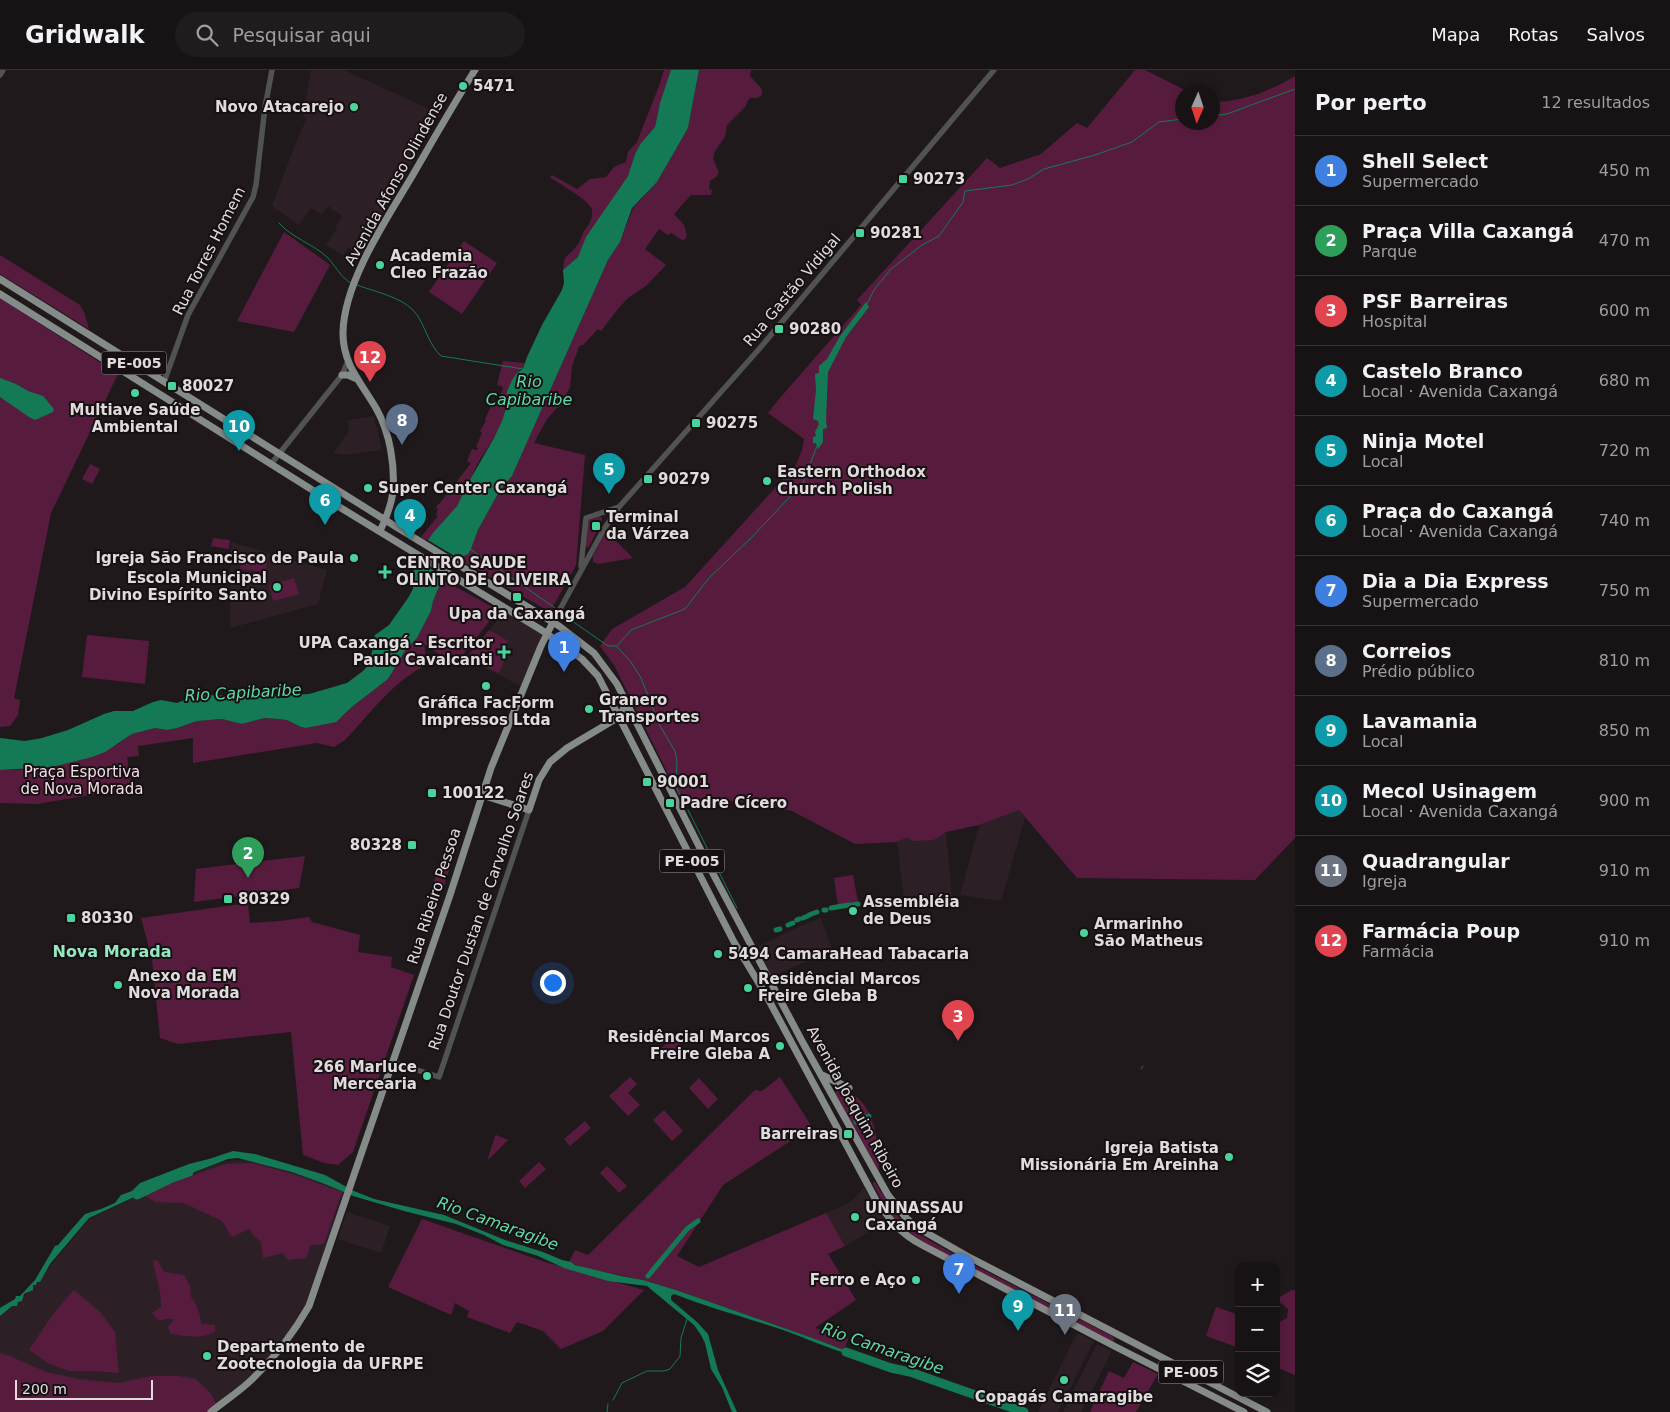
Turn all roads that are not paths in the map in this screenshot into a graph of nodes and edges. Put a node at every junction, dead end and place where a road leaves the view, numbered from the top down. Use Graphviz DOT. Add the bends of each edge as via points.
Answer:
graph roads {
  1 [pos="3,70"];
  2 [pos="272,70"];
  3 [pos="475,70"];
  4 [pos="994,70"];
  5 [pos="0,75"];
  6 [pos="0,279"];
  7 [pos="0,294"];
  8 [pos="347,362"];
  9 [pos="342,375"];
  10 [pos="357,379"];
  11 [pos="164,382"];
  12 [pos="279,453"];
  13 [pos="271,464"];
  14 [pos="619,507"];
  15 [pos="600,514"];
  16 [pos="385,520"];
  17 [pos="607,524"];
  18 [pos="380,531"];
  19 [pos="581,570"];
  20 [pos="553,622"];
  21 [pos="547,633"];
  22 [pos="626,704"];
  23 [pos="618,717"];
  24 [pos="482,794"];
  25 [pos="529,810"];
  26 [pos="392,1062"];
  27 [pos="821,1074"];
  28 [pos="848,1088"];
  29 [pos="211,1412"];
  30 [pos="1244,1412"];
  31 [pos="1267,1412"];
  1 -- 5 [label="street"];
  2 -- 11 [label="street, Rua Torres Homem" via="254,197 188,315"];
  3 -- 8 [label="main road, Avenida Afonso Olindense" via="386,219 354,284 342,333"];
  4 -- 14 [label="street, Rua Gastão Vidigal" via="736,376"];
  6 -- 11 [label="main road, PE-005"];
  7 -- 13 [label="main road, PE-005"];
  8 -- 9 [label="street"];
  8 -- 10 [label="main road, Avenida Afonso Olindense"];
  9 -- 10 [label="main road"];
  9 -- 12 [label="street"];
  10 -- 16 [label="main road, Avenida Afonso Olindense" via="377,410 386,432 393,491"];
  11 -- 12 [label="main road, PE-005"];
  12 -- 13 [label="street"];
  12 -- 16 [label="main road, PE-005"];
  13 -- 18 [label="main road, PE-005"];
  14 -- 15 [label="street"];
  14 -- 17 [label="street, Rua Gastão Vidigal"];
  15 -- 17 [label="street"];
  15 -- 19 [label="street" via="586,518"];
  16 -- 18 [label="main road, Avenida Afonso Olindense"];
  16 -- 20 [label="main road, Avenida Joaquim Ribeiro / PE-005"];
  17 -- 19 [label="street, Rua Gastão Vidigal"];
  18 -- 21 [label="main road, Avenida Joaquim Ribeiro / PE-005"];
  19 -- 20 [label="street, Rua Gastão Vidigal"];
  20 -- 21 [label="main road, Rua Gastão Vidigal"];
  20 -- 22 [label="main road, Avenida Joaquim Ribeiro / PE-005" via="598,658 617,684"];
  21 -- 23 [label="main road, Avenida Joaquim Ribeiro / PE-005" via="582,659 598,676"];
  21 -- 24 [label="main road, Rua Ribeiro Pessoa"];
  22 -- 23 [label="main road, Rua Doutor Dustan de Carvalho Soares"];
  22 -- 27 [label="main road, Avenida Joaquim Ribeiro / PE-005"];
  23 -- 25 [label="main road, Rua Doutor Dustan de Carvalho Soares" via="550,762 539,780"];
  23 -- 30 [label="main road, Avenida Joaquim Ribeiro / PE-005" via="734,942 877,1202 896,1227 906,1236"];
  24 -- 25 [label="main road"];
  24 -- 26 [label="main road, Rua Ribeiro Pessoa"];
  25 -- 26 [label="street, Rua Doutor Dustan de Carvalho Soares" via="439,1077"];
  26 -- 29 [label="main road, Rua Ribeiro Pessoa" via="309,1306 260,1371"];
  27 -- 28 [label="main road"];
  27 -- 31 [label="main road, Avenida Joaquim Ribeiro / PE-005" via="888,1195 907,1218 927,1234"];
}
